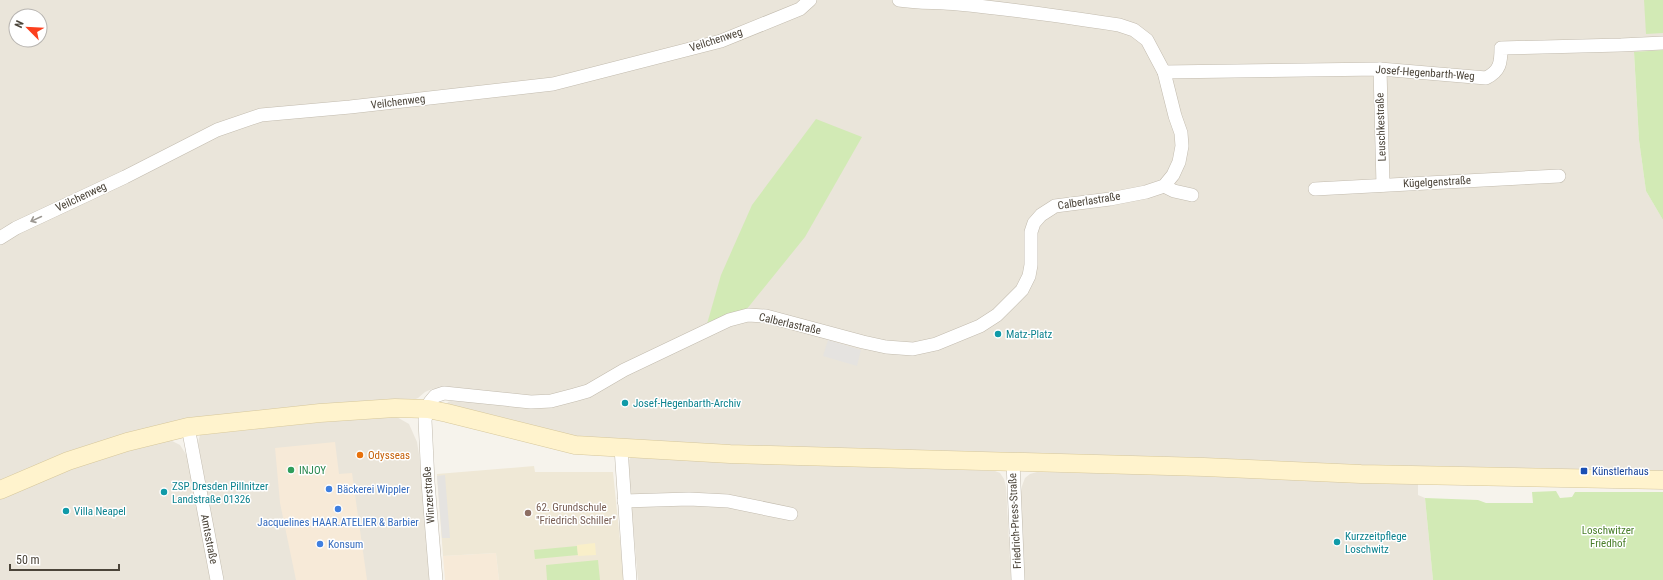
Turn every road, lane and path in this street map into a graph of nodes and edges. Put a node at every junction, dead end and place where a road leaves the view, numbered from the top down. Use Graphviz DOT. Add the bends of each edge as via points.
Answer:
graph roads {
  1 [pos="810,0"];
  2 [pos="899,0"];
  3 [pos="1663,43"];
  4 [pos="1380,69"];
  5 [pos="1164,72"];
  6 [pos="1559,176"];
  7 [pos="1383,185"];
  8 [pos="1164,186"];
  9 [pos="1315,189"];
  10 [pos="1192,195"];
  11 [pos="0,238"];
  12 [pos="428,409"];
  13 [pos="188,427"];
  14 [pos="621,448"];
  15 [pos="1012,462"];
  16 [pos="1663,480"];
  17 [pos="0,490"];
  18 [pos="624,501"];
  19 [pos="791,514"];
  20 [pos="217,580"];
  21 [pos="436,580"];
  22 [pos="630,580"];
  23 [pos="1018,580"];
  1 -- 11 [label="street, Veilchenweg, one-way" via="800,8 721,41 554,84 261,115 217,130"];
  2 -- 5 [label="street" via="916,3 956,3 1119,25 1134,30 1147,40"];
  3 -- 4 [label="street, Josef-Hegenbarth-Weg" via="1501,48 1499,68 1486,78"];
  4 -- 5 [label="street, Josef-Hegenbarth-Weg"];
  4 -- 7 [label="street, Leuschkestraße"];
  5 -- 8 [label="street" via="1182,133 1182,146 1179,162"];
  6 -- 7 [label="street, Kügelgenstraße"];
  7 -- 9 [label="street, Kügelgenstraße"];
  8 -- 10 [label="street"];
  8 -- 12 [label="street, Calberlastraße" via="1110,199 1055,206 1041,215 1031,232 1032,265 1022,290 997,315 980,326 936,344 913,349 886,347 766,316 748,315 729,320 624,370 588,391 551,401 531,402 444,393 435,396"];
  12 -- 13 [label="main road" via="338,411"];
  12 -- 14 [label="main road" via="575,445"];
  12 -- 21 [label="street, Winzerstraße" via="425,420"];
  13 -- 17 [label="main road" via="127,442 68,461"];
  13 -- 20 [label="street, Amtsstraße"];
  14 -- 15 [label="main road"];
  14 -- 18 [label="street"];
  15 -- 16 [label="main road" via="1360,474"];
  15 -- 23 [label="street, Friedrich-Press-Straße"];
  18 -- 19 [label="street" via="728,501"];
  18 -- 22 [label="street"];
}
